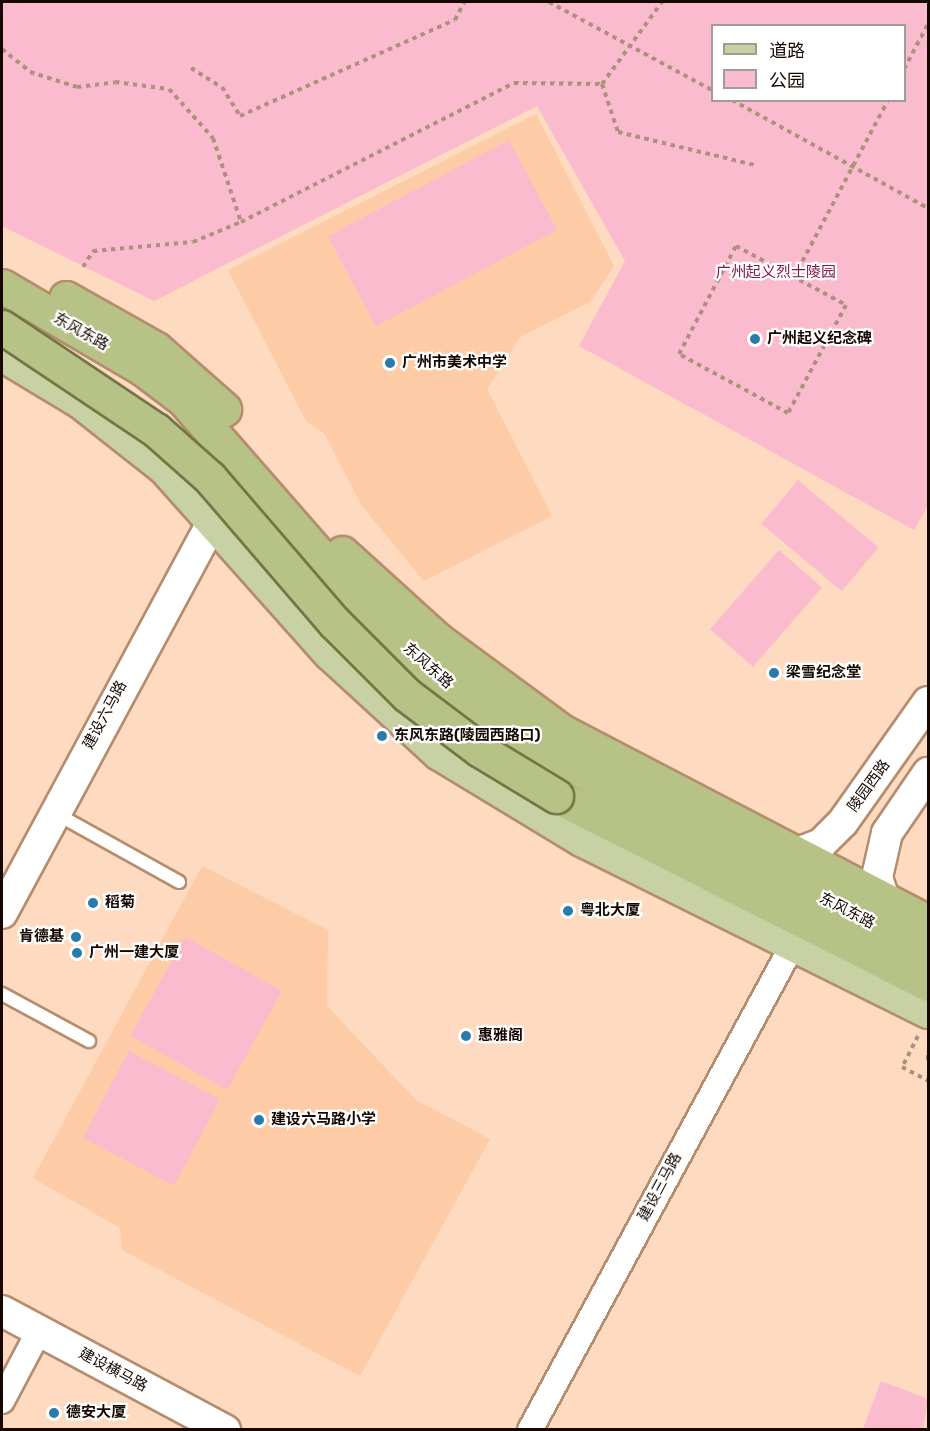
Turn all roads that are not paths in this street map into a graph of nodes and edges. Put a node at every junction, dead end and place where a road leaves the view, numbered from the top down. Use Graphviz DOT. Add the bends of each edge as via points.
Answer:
graph roads {
  1 [pos="2,268"];
  2 [pos="2,286"];
  3 [pos="2,327"];
  4 [pos="2,354"];
  5 [pos="206,423"];
  6 [pos="214,520"];
  7 [pos="928,702"];
  8 [pos="928,773"];
  9 [pos="856,804"];
  10 [pos="54,812"];
  11 [pos="893,825"];
  12 [pos="795,854"];
  13 [pos="179,882"];
  14 [pos="884,899"];
  15 [pos="2,913"];
  16 [pos="928,922"];
  17 [pos="792,946"];
  18 [pos="928,952"];
  19 [pos="928,984"];
  20 [pos="2,994"];
  21 [pos="926,1018"];
  22 [pos="89,1041"];
  23 [pos="2,1311"];
  24 [pos="39,1331"];
  25 [pos="2,1401"];
  26 [pos="225,1430"];
  27 [pos="530,1430"];
  1 -- 12 [label="highway, 东风东路" via="111,322 190,375 359,570 503,691 603,755"];
  2 -- 5 [label="highway, 东风东路" via="142,368"];
  3 -- 19 [label="highway, 东风东路, bridge" via="156,430 210,478 334,622 406,695 480,750 556,796"];
  4 -- 6 [label="main road" via="80,400 141,446"];
  5 -- 6 [label="street, 建设六马路" via="218,452 220,496"];
  5 -- 18 [label="highway, 东风东路" via="362,604 427,667 499,723 645,807"];
  6 -- 10 [label="street, 建设六马路"];
  6 -- 17 [label="main road" via="330,653 439,753 580,839"];
  7 -- 9 [label="street, 陵园西路"];
  8 -- 11 [label="street"];
  9 -- 11 [label="street" via="864,821"];
  9 -- 12 [label="street, 陵园西路" via="821,844"];
  10 -- 13 [label="lane"];
  10 -- 15 [label="street, 建设六马路"];
  11 -- 14 [label="street" via="878,877"];
  12 -- 14 [label="highway, 东风东路"];
  14 -- 16 [label="highway, 东风东路"];
  17 -- 21 [label="main road"];
  17 -- 27 [label="street, 建设三马路"];
  20 -- 22 [label="lane"];
  23 -- 24 [label="street, 建设横马路"];
  24 -- 25 [label="street"];
  24 -- 26 [label="street, 建设横马路"];
}
